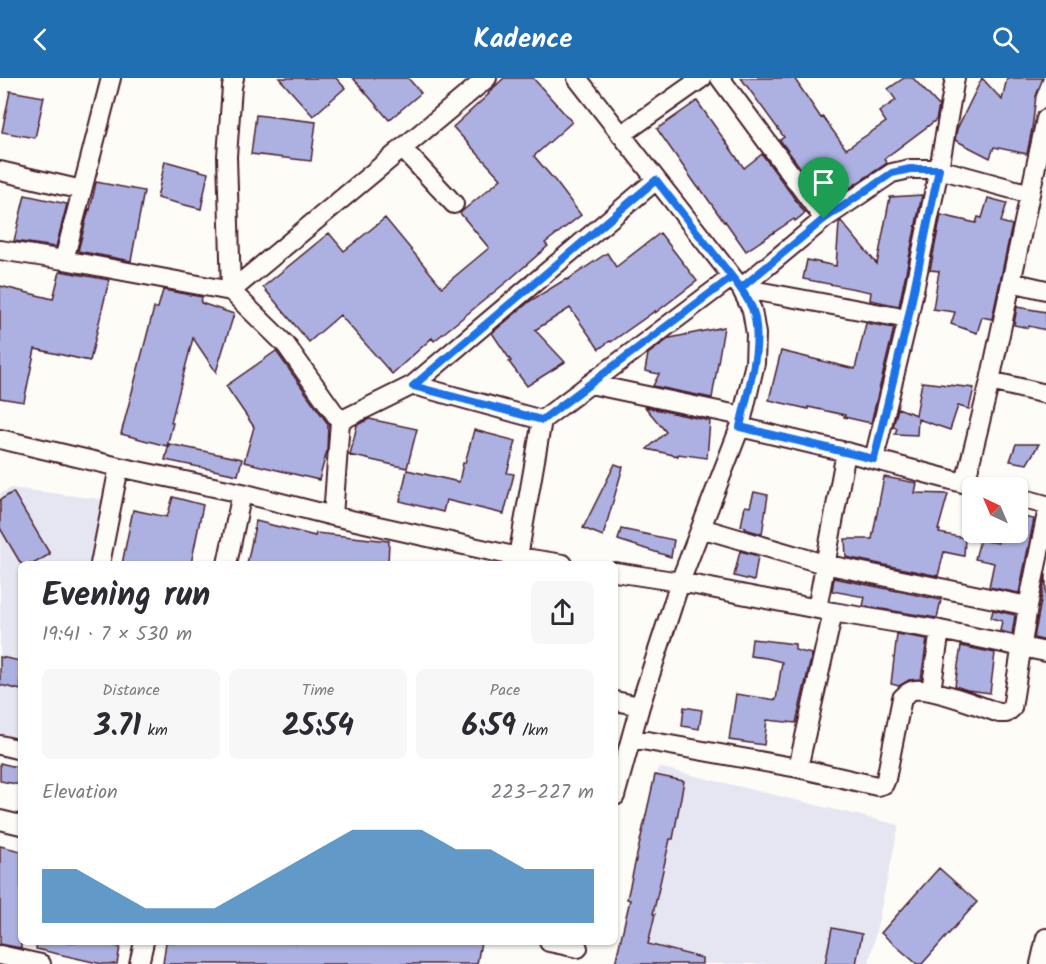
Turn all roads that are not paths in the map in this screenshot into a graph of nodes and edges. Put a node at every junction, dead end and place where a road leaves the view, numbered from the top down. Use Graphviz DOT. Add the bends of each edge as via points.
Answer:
graph roads {
  1 [pos="111,78"];
  2 [pos="234,78"];
  3 [pos="487,78"];
  4 [pos="576,78"];
  5 [pos="702,78"];
  6 [pos="720,78"];
  7 [pos="956,78"];
  8 [pos="1046,119"];
  9 [pos="621,135"];
  10 [pos="402,148"];
  11 [pos="939,169"];
  12 [pos="0,171"];
  13 [pos="656,180"];
  14 [pos="1036,187"];
  15 [pos="82,190"];
  16 [pos="454,204"];
  17 [pos="824,219"];
  18 [pos="0,250"];
  19 [pos="64,260"];
  20 [pos="1011,282"];
  21 [pos="736,283"];
  22 [pos="1046,290"];
  23 [pos="231,291"];
  24 [pos="908,319"];
  25 [pos="990,381"];
  26 [pos="590,384"];
  27 [pos="413,386"];
  28 [pos="1046,393"];
  29 [pos="542,420"];
  30 [pos="340,421"];
  31 [pos="741,421"];
  32 [pos="0,439"];
  33 [pos="846,452"];
  34 [pos="874,459"];
  35 [pos="119,467"];
  36 [pos="974,477"];
  37 [pos="962,482"];
  38 [pos="242,493"];
  39 [pos="1028,500"];
  40 [pos="1046,505"];
  41 [pos="333,516"];
  42 [pos="1046,518"];
  43 [pos="701,528"];
  44 [pos="518,557"];
  45 [pos="101,561"];
  46 [pos="228,561"];
  47 [pos="544,561"];
  48 [pos="824,564"];
  49 [pos="618,572"];
  50 [pos="680,582"];
  51 [pos="1028,606"];
  52 [pos="825,611"];
  53 [pos="940,630"];
  54 [pos="1022,646"];
  55 [pos="1046,652"];
  56 [pos="931,691"];
  57 [pos="618,702"];
  58 [pos="639,706"];
  59 [pos="631,738"];
  60 [pos="0,745"];
  61 [pos="18,749"];
  62 [pos="798,768"];
  63 [pos="618,785"];
  64 [pos="0,820"];
  65 [pos="18,824"];
  66 [pos="1046,938"];
  67 [pos="143,945"];
  68 [pos="559,945"];
  69 [pos="578,951"];
  70 [pos="0,955"];
  71 [pos="41,964"];
  72 [pos="139,964"];
  73 [pos="1040,964"];
  1 -- 15 [label="street"];
  2 -- 23 [label="street" via="228,156"];
  3 -- 10 [label="street"];
  4 -- 9 [label="street"];
  5 -- 9 [label="street"];
  6 -- 17 [label="street"];
  7 -- 11 [label="street"];
  8 -- 14 [label="street"];
  9 -- 13 [label="street"];
  10 -- 16 [label="street"];
  10 -- 23 [label="street"];
  11 -- 14 [label="street"];
  11 -- 17 [label="street" via="892,173"];
  11 -- 24 [label="street"];
  12 -- 15 [label="street"];
  13 -- 21 [label="street"];
  13 -- 27 [label="street"];
  14 -- 20 [label="street"];
  15 -- 19 [label="street"];
  17 -- 21 [label="street"];
  18 -- 19 [label="street"];
  19 -- 23 [label="street"];
  20 -- 22 [label="street"];
  20 -- 25 [label="street"];
  21 -- 24 [label="street"];
  21 -- 26 [label="street"];
  21 -- 31 [label="street" via="752,310 756,334 755,363"];
  23 -- 30 [label="street" via="286,345"];
  24 -- 34 [label="street"];
  25 -- 28 [label="street"];
  25 -- 36 [label="street"];
  26 -- 29 [label="street"];
  26 -- 31 [label="street"];
  27 -- 29 [label="street"];
  27 -- 30 [label="street"];
  29 -- 44 [label="street"];
  30 -- 41 [label="street"];
  31 -- 33 [label="street"];
  31 -- 43 [label="street"];
  32 -- 35 [label="street"];
  33 -- 34 [label="street"];
  33 -- 48 [label="street"];
  34 -- 37 [label="street"];
  35 -- 38 [label="street"];
  35 -- 45 [label="street"];
  38 -- 41 [label="street"];
  38 -- 46 [label="street"];
  39 -- 40 [label="street"];
  41 -- 44 [label="street"];
  42 -- 51 [label="street"];
  43 -- 48 [label="street"];
  43 -- 50 [label="street"];
  44 -- 47 [label="street"];
  48 -- 51 [label="street"];
  48 -- 52 [label="street"];
  49 -- 50 [label="street"];
  50 -- 52 [label="street"];
  50 -- 58 [label="street"];
  51 -- 54 [label="street"];
  52 -- 53 [label="street"];
  52 -- 62 [label="street"];
  53 -- 54 [label="street"];
  53 -- 56 [label="street"];
  54 -- 55 [label="street"];
  54 -- 56 [label="street" via="1012,708 1006,713"];
  56 -- 62 [label="street" via="914,690 902,698 884,784 877,786"];
  57 -- 58 [label="street"];
  58 -- 59 [label="street"];
  59 -- 62 [label="street"];
  59 -- 63 [label="street"];
  60 -- 61 [label="street"];
  64 -- 65 [label="street"];
  66 -- 73 [label="street"];
  67 -- 72 [label="street"];
  68 -- 69 [label="street"];
  70 -- 71 [label="street"];
}
